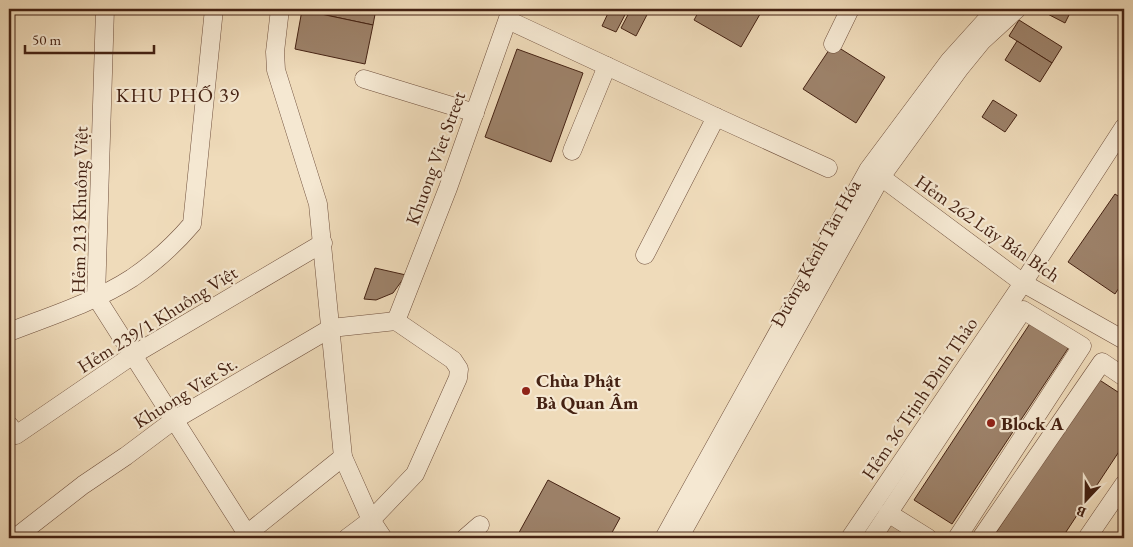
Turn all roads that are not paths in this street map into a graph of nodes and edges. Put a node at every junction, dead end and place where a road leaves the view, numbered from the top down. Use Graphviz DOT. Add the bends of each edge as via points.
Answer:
graph roads {
  1 [pos="105,9"];
  2 [pos="214,9"];
  3 [pos="280,9"];
  4 [pos="849,9"];
  5 [pos="996,9"];
  6 [pos="1017,9"];
  7 [pos="510,14"];
  8 [pos="833,44"];
  9 [pos="607,66"];
  10 [pos="364,79"];
  11 [pos="475,114"];
  12 [pos="716,117"];
  13 [pos="1124,126"];
  14 [pos="572,151"];
  15 [pos="828,168"];
  16 [pos="872,184"];
  17 [pos="856,208"];
  18 [pos="323,243"];
  19 [pos="645,255"];
  20 [pos="1023,283"];
  21 [pos="96,297"];
  22 [pos="396,321"];
  23 [pos="331,328"];
  24 [pos="9,332"];
  25 [pos="1124,340"];
  26 [pos="133,355"];
  27 [pos="1124,377"];
  28 [pos="174,420"];
  29 [pos="12,430"];
  30 [pos="343,457"];
  31 [pos="1124,484"];
  32 [pos="888,513"];
  33 [pos="371,520"];
  34 [pos="480,525"];
  35 [pos="245,536"];
  36 [pos="15,538"];
  37 [pos="348,538"];
  38 [pos="383,538"];
  39 [pos="465,538"];
  40 [pos="664,538"];
  41 [pos="679,538"];
  42 [pos="850,538"];
  43 [pos="872,538"];
  44 [pos="928,538"];
  45 [pos="957,538"];
  46 [pos="981,538"];
  47 [pos="1087,538"];
  1 -- 21 [label="street, Hẻm 213 Khuông Việt"];
  2 -- 21 [label="street" via="192,224 177,241 132,278"];
  3 -- 18 [label="street" via="276,70 318,204"];
  4 -- 8 [label="street"];
  5 -- 16 [label="street, Đường Kênh Tân Hóa" via="950,60 868,170"];
  6 -- 16 [label="street, Đường Kênh Tân Hóa" via="982,41"];
  7 -- 9 [label="street"];
  7 -- 11 [label="street, Khuong Viet Street"];
  9 -- 12 [label="street"];
  9 -- 14 [label="street"];
  10 -- 11 [label="street"];
  11 -- 22 [label="street, Khuong Viet Street"];
  12 -- 15 [label="street"];
  12 -- 19 [label="street"];
  13 -- 20 [label="street, Hẻm 36 Trịnh Đình Thảo"];
  16 -- 17 [label="street, Đường Kênh Tân Hóa"];
  16 -- 20 [label="street, Hẻm 262 Lũy Bán Bích"];
  17 -- 40 [label="street, Đường Kênh Tân Hóa"];
  17 -- 41 [label="street, Đường Kênh Tân Hóa"];
  18 -- 23 [label="street"];
  18 -- 26 [label="street, Hẻm 239/1 Khuông Việt"];
  20 -- 25 [label="street, Hẻm 262 Lũy Bán Bích"];
  20 -- 42 [label="street, Hẻm 36 Trịnh Đình Thảo"];
  21 -- 24 [label="street"];
  21 -- 26 [label="street, Hẻm 213 Khuông Việt"];
  22 -- 23 [label="street, Khuong Viet St."];
  22 -- 33 [label="street" via="453,360 459,369 458,378 415,474"];
  23 -- 28 [label="street, Khuong Viet St."];
  23 -- 30 [label="street"];
  26 -- 28 [label="street, Hẻm 213 Khuông Việt"];
  26 -- 29 [label="street, Hẻm 239/1 Khuông Việt"];
  27 -- 46 [label="street" via="1102,362"];
  28 -- 35 [label="street, Hẻm 213 Khuông Việt"];
  28 -- 36 [label="street, Khuong Viet St."];
  30 -- 33 [label="street"];
  30 -- 35 [label="street"];
  31 -- 47 [label="street"];
  32 -- 43 [label="street"];
  32 -- 44 [label="street"];
  32 -- 45 [label="street" via="1023,310 1082,346"];
  33 -- 37 [label="street"];
  33 -- 38 [label="street"];
  34 -- 39 [label="street"];
}
